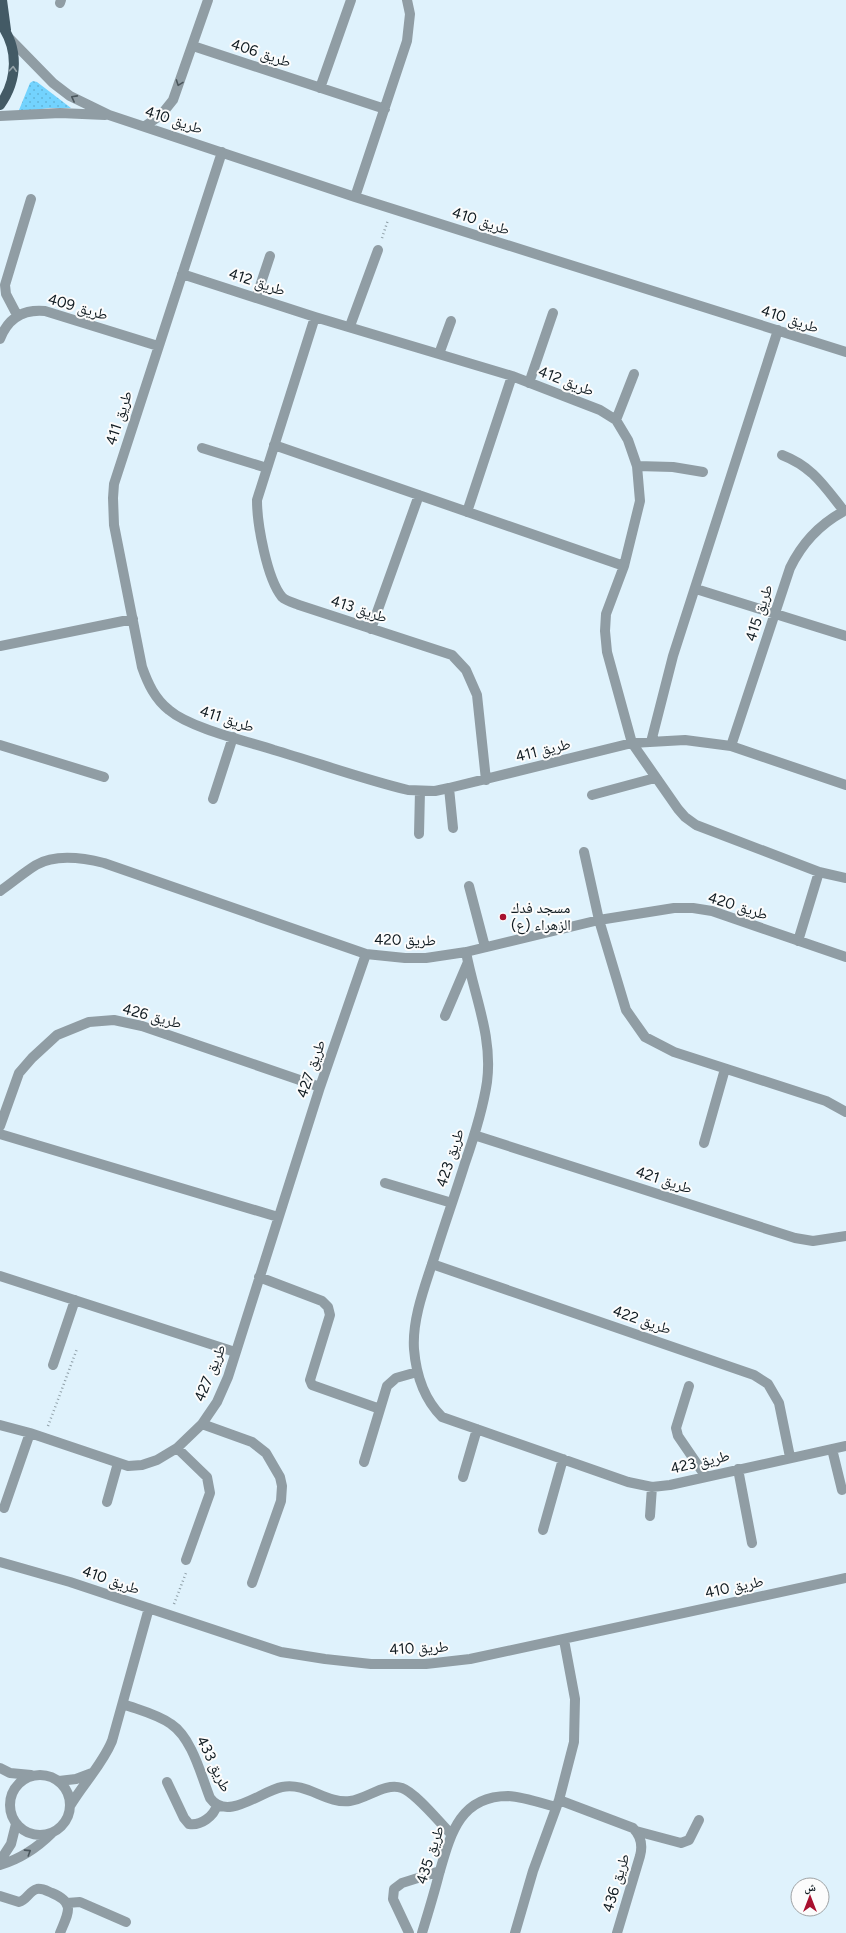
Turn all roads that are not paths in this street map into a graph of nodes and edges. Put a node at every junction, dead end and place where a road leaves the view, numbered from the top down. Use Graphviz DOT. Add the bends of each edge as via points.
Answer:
graph roads {
  1 [pos="2,0"];
  2 [pos="208,0"];
  3 [pos="351,0"];
  4 [pos="407,0"];
  5 [pos="5,30"];
  6 [pos="192,46"];
  7 [pos="320,88"];
  8 [pos="0,105"];
  9 [pos="385,109"];
  10 [pos="0,116"];
  11 [pos="109,116"];
  12 [pos="145,126"];
  13 [pos="222,152"];
  14 [pos="355,197"];
  15 [pos="31,199"];
  16 [pos="378,250"];
  17 [pos="270,256"];
  18 [pos="182,274"];
  19 [pos="256,298"];
  20 [pos="553,313"];
  21 [pos="17,315"];
  22 [pos="315,317"];
  23 [pos="451,321"];
  24 [pos="350,326"];
  25 [pos="778,330"];
  26 [pos="0,339"];
  27 [pos="158,346"];
  28 [pos="846,352"];
  29 [pos="439,354"];
  30 [pos="634,374"];
  31 [pos="512,376"];
  32 [pos="529,383"];
  33 [pos="616,420"];
  34 [pos="274,445"];
  35 [pos="202,448"];
  36 [pos="782,455"];
  37 [pos="637,466"];
  38 [pos="267,468"];
  39 [pos="703,472"];
  40 [pos="419,496"];
  41 [pos="845,510"];
  42 [pos="467,512"];
  43 [pos="624,566"];
  44 [pos="696,588"];
  45 [pos="774,613"];
  46 [pos="133,619"];
  47 [pos="371,628"];
  48 [pos="846,636"];
  49 [pos="0,646"];
  50 [pos="233,737"];
  51 [pos="651,742"];
  52 [pos="632,743"];
  53 [pos="0,745"];
  54 [pos="731,746"];
  55 [pos="104,777"];
  56 [pos="655,778"];
  57 [pos="486,780"];
  58 [pos="846,786"];
  59 [pos="449,788"];
  60 [pos="420,791"];
  61 [pos="592,795"];
  62 [pos="213,799"];
  63 [pos="453,828"];
  64 [pos="419,834"];
  65 [pos="584,852"];
  66 [pos="818,872"];
  67 [pos="846,878"];
  68 [pos="470,886"];
  69 [pos="0,891"];
  70 [pos="599,920"];
  71 [pos="798,941"];
  72 [pos="485,947"];
  73 [pos="466,952"];
  74 [pos="366,954"];
  75 [pos="846,957"];
  76 [pos="468,962"];
  77 [pos="445,1016"];
  78 [pos="725,1069"];
  79 [pos="320,1087"];
  80 [pos="846,1112"];
  81 [pos="0,1126"];
  82 [pos="0,1134"];
  83 [pos="474,1135"];
  84 [pos="704,1143"];
  85 [pos="385,1183"];
  86 [pos="452,1204"];
  87 [pos="278,1217"];
  88 [pos="846,1236"];
  89 [pos="432,1264"];
  90 [pos="0,1276"];
  91 [pos="259,1277"];
  92 [pos="75,1300"];
  93 [pos="235,1352"];
  94 [pos="53,1365"];
  95 [pos="417,1372"];
  96 [pos="689,1386"];
  97 [pos="380,1409"];
  98 [pos="202,1424"];
  99 [pos="0,1425"];
  100 [pos="477,1429"];
  101 [pos="30,1433"];
  102 [pos="846,1446"];
  103 [pos="176,1448"];
  104 [pos="832,1449"];
  105 [pos="790,1457"];
  106 [pos="563,1458"];
  107 [pos="364,1462"];
  108 [pos="118,1463"];
  109 [pos="738,1469"];
  110 [pos="463,1477"];
  111 [pos="706,1477"];
  112 [pos="652,1487"];
  113 [pos="842,1490"];
  114 [pos="107,1502"];
  115 [pos="4,1508"];
  116 [pos="650,1516"];
  117 [pos="543,1530"];
  118 [pos="752,1543"];
  119 [pos="186,1560"];
  120 [pos="0,1562"];
  121 [pos="846,1578"];
  122 [pos="252,1583"];
  123 [pos="149,1608"];
  124 [pos="564,1640"];
  125 [pos="123,1704"];
  126 [pos="0,1768"];
  127 [pos="92,1773"];
  128 [pos="35,1775"];
  129 [pos="59,1781"];
  130 [pos="167,1782"];
  131 [pos="0,1802"];
  132 [pos="557,1804"];
  133 [pos="218,1805"];
  134 [pos="70,1806"];
  135 [pos="11,1814"];
  136 [pos="699,1820"];
  137 [pos="16,1824"];
  138 [pos="636,1831"];
  139 [pos="53,1832"];
  140 [pos="451,1834"];
  141 [pos="0,1861"];
  142 [pos="0,1865"];
  143 [pos="440,1871"];
  144 [pos="0,1896"];
  145 [pos="67,1903"];
  146 [pos="126,1922"];
  147 [pos="60,1933"];
  148 [pos="409,1933"];
  149 [pos="422,1933"];
  150 [pos="515,1933"];
  151 [pos="617,1933"];
  1 -- 5 [label="main road"];
  2 -- 6 [label="street"];
  3 -- 7 [label="street"];
  4 -- 9 [label="street" via="410,14 408,41"];
  8 -- 5 [label="main road, one-way" via="9,90 14,73 14,56"];
  11 -- 5 [label="street, طريق 410, one-way" via="70,96 53,83"];
  6 -- 7 [label="street, طريق 406"];
  6 -- 12 [label="street, one-way" via="173,100 161,116"];
  7 -- 9 [label="street, طريق 406"];
  9 -- 14 [label="street"];
  10 -- 11 [label="street, طريق 410" via="60,112"];
  11 -- 12 [label="street, طريق 410"];
  12 -- 13 [label="street, طريق 410"];
  13 -- 14 [label="street, طريق 410"];
  13 -- 18 [label="street, طريق 411"];
  14 -- 25 [label="street, طريق 410"];
  15 -- 21 [label="street" via="5,285 6,294"];
  16 -- 24 [label="street"];
  17 -- 19 [label="street"];
  18 -- 19 [label="street, طريق 412"];
  18 -- 27 [label="street, طريق 411"];
  19 -- 22 [label="street, طريق 412"];
  20 -- 32 [label="street"];
  21 -- 26 [label="street" via="4,329"];
  21 -- 27 [label="street, طريق 409" via="45,311"];
  22 -- 24 [label="street, طريق 412"];
  22 -- 34 [label="street, طريق 413"];
  23 -- 29 [label="street"];
  24 -- 29 [label="street, طريق 412"];
  25 -- 28 [label="street, طريق 410"];
  25 -- 44 [label="street"];
  27 -- 46 [label="street, طريق 411" via="117,471 113,498 114,525"];
  29 -- 31 [label="street, طريق 412"];
  30 -- 33 [label="street"];
  31 -- 32 [label="street, طريق 412"];
  31 -- 42 [label="street"];
  32 -- 33 [label="street, طريق 412" via="600,410"];
  33 -- 37 [label="street, طريق 412" via="628,440"];
  34 -- 38 [label="street, طريق 413"];
  34 -- 40 [label="street"];
  35 -- 38 [label="street"];
  36 -- 41 [label="street" via="800,463 816,475"];
  37 -- 39 [label="street" via="672,467"];
  37 -- 43 [label="street, طريق 412" via="640,501"];
  38 -- 47 [label="street, طريق 413" via="257,500 257,518 272,581 283,598"];
  40 -- 42 [label="street"];
  40 -- 47 [label="street"];
  41 -- 45 [label="street, طريق 415" via="813,533 796,555"];
  42 -- 43 [label="street"];
  43 -- 52 [label="street, طريق 412" via="606,614 605,631 607,652"];
  44 -- 45 [label="street"];
  44 -- 51 [label="street" via="673,656"];
  45 -- 48 [label="street"];
  45 -- 54 [label="street, طريق 415"];
  46 -- 49 [label="street"];
  46 -- 50 [label="street, طريق 411" via="142,667 148,684 157,698 184,720"];
  47 -- 57 [label="street, طريق 413" via="452,654 466,670 477,695"];
  50 -- 60 [label="street, طريق 411" via="397,787"];
  50 -- 62 [label="street"];
  51 -- 52 [label="street, طريق 411"];
  51 -- 54 [label="street, طريق 411" via="685,740"];
  52 -- 56 [label="street, طريق 412"];
  52 -- 57 [label="street, طريق 411"];
  53 -- 55 [label="street"];
  54 -- 58 [label="street, طريق 411"];
  56 -- 61 [label="street"];
  56 -- 66 [label="street, طريق 412" via="685,817 696,825"];
  57 -- 59 [label="street, طريق 411"];
  59 -- 60 [label="street, طريق 411"];
  59 -- 63 [label="street"];
  60 -- 64 [label="street"];
  65 -- 70 [label="street"];
  66 -- 67 [label="street, طريق 412"];
  66 -- 71 [label="street"];
  68 -- 72 [label="street"];
  69 -- 74 [label="street, طريق 420" via="37,864 51,860 85,859 104,863"];
  70 -- 71 [label="street, طريق 420" via="674,908 693,908 712,911"];
  70 -- 72 [label="street, طريق 420"];
  70 -- 78 [label="street" via="626,1010 645,1038 674,1052"];
  71 -- 75 [label="street, طريق 420"];
  72 -- 73 [label="street, طريق 420"];
  73 -- 74 [label="street, طريق 420" via="426,958"];
  73 -- 76 [label="street, طريق 423"];
  74 -- 79 [label="street, طريق 427"];
  76 -- 77 [label="street"];
  76 -- 83 [label="street, طريق 423" via="488,1051 487,1083"];
  78 -- 80 [label="street" via="826,1101"];
  78 -- 84 [label="street"];
  79 -- 81 [label="street, طريق 426" via="142,1026 114,1020 89,1022 58,1034 19,1073"];
  79 -- 87 [label="street, طريق 427"];
  82 -- 87 [label="street"];
  83 -- 86 [label="street, طريق 423"];
  83 -- 88 [label="street, طريق 421" via="795,1238 813,1241"];
  85 -- 86 [label="street"];
  86 -- 89 [label="street, طريق 423"];
  87 -- 91 [label="street, طريق 427"];
  89 -- 95 [label="street, طريق 423" via="416,1327 414,1348"];
  89 -- 105 [label="street, طريق 422" via="754,1375 768,1384 779,1403"];
  90 -- 92 [label="street"];
  91 -- 93 [label="street, طريق 427"];
  91 -- 97 [label="street" via="322,1301 328,1307 330,1314 310,1380 312,1384"];
  92 -- 93 [label="street"];
  92 -- 94 [label="street"];
  93 -- 98 [label="street, طريق 427" via="218,1402"];
  95 -- 97 [label="street" via="401,1375 391,1381"];
  95 -- 100 [label="street, طريق 423" via="428,1400 442,1417"];
  96 -- 111 [label="street" via="676,1428 678,1436"];
  97 -- 107 [label="street"];
  98 -- 103 [label="street, طريق 427"];
  98 -- 122 [label="street" via="252,1442 266,1453 280,1477 281,1501"];
  99 -- 101 [label="street, طريق 427"];
  100 -- 106 [label="street, طريق 423"];
  100 -- 110 [label="street"];
  101 -- 108 [label="street, طريق 427"];
  101 -- 115 [label="street"];
  102 -- 104 [label="street, طريق 423"];
  103 -- 108 [label="street, طريق 427" via="157,1460 142,1465 128,1466"];
  103 -- 119 [label="street" via="202,1471 210,1484 208,1501"];
  104 -- 105 [label="street, طريق 423"];
  104 -- 113 [label="street"];
  105 -- 109 [label="street, طريق 423"];
  106 -- 112 [label="street, طريق 423" via="628,1482"];
  106 -- 117 [label="street"];
  108 -- 114 [label="street"];
  109 -- 111 [label="street, طريق 423"];
  109 -- 118 [label="street"];
  111 -- 112 [label="street, طريق 423"];
  112 -- 116 [label="street"];
  120 -- 123 [label="street, طريق 410"];
  121 -- 124 [label="street, طريق 410"];
  123 -- 124 [label="street, طريق 410" via="281,1652 371,1664 426,1664 470,1659"];
  123 -- 125 [label="street"];
  124 -- 132 [label="street" via="576,1722 572,1755"];
  125 -- 127 [label="street" via="108,1750"];
  125 -- 133 [label="street, طريق 433" via="165,1720 178,1730 188,1744 210,1798"];
  126 -- 128 [label="street" via="18,1774"];
  127 -- 129 [label="street" via="76,1779"];
  127 -- 134 [label="street"];
  128 -- 129 [label="street"];
  128 -- 135 [label="street" via="16,1786 10,1799"];
  129 -- 134 [label="street" via="67,1792"];
  130 -- 133 [label="street" via="189,1824 197,1824 210,1818"];
  131 -- 135 [label="street"];
  132 -- 138 [label="street" via="626,1825"];
  132 -- 140 [label="street, طريق 435" via="509,1796 488,1799 470,1809 459,1820"];
  132 -- 150 [label="street" via="533,1871"];
  133 -- 140 [label="street, طريق 433" via="232,1807 287,1786 303,1788 346,1802 395,1787 412,1795"];
  134 -- 139 [label="street" via="67,1819"];
  135 -- 137 [label="street"];
  136 -- 138 [label="street" via="688,1840 680,1843"];
  137 -- 139 [label="street" via="37,1835"];
  137 -- 141 [label="street" via="12,1844"];
  138 -- 151 [label="street, طريق 436" via="642,1850"];
  142 -- 139 [label="street, one-way" via="30,1852"];
  140 -- 143 [label="street, طريق 435"];
  143 -- 148 [label="street" via="402,1883 394,1889 393,1899"];
  143 -- 149 [label="street, طريق 435"];
  144 -- 145 [label="street" via="19,1902 26,1899 32,1891 40,1889 60,1896"];
  145 -- 146 [label="street" via="80,1902"];
  145 -- 147 [label="street" via="68,1912"];
}
